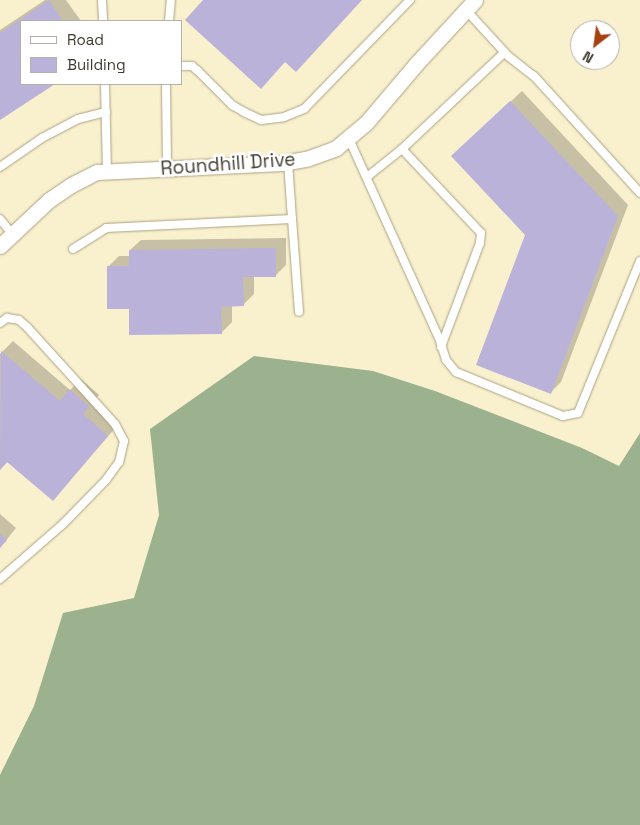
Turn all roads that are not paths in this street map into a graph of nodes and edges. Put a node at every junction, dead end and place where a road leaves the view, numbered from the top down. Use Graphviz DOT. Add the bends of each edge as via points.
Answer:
graph roads {
  1 [pos="102,0"];
  2 [pos="171,0"];
  3 [pos="410,0"];
  4 [pos="471,3"];
  5 [pos="103,20"];
  6 [pos="169,20"];
  7 [pos="504,53"];
  8 [pos="182,66"];
  9 [pos="105,85"];
  10 [pos="166,85"];
  11 [pos="106,112"];
  12 [pos="349,139"];
  13 [pos="402,149"];
  14 [pos="288,162"];
  15 [pos="0,167"];
  16 [pos="167,169"];
  17 [pos="107,172"];
  18 [pos="367,177"];
  19 [pos="640,193"];
  20 [pos="0,219"];
  21 [pos="292,219"];
  22 [pos="12,234"];
  23 [pos="0,246"];
  24 [pos="73,249"];
  25 [pos="640,261"];
  26 [pos="299,312"];
  27 [pos="0,323"];
  28 [pos="442,347"];
  29 [pos="0,579"];
  1 -- 5 [label="lane"];
  2 -- 6 [label="lane"];
  3 -- 8 [label="lane" via="304,109 284,117 261,120 246,113 232,106 192,66"];
  4 -- 7 [label="lane"];
  4 -- 12 [label="street, Roundhill Drive"];
  7 -- 13 [label="lane"];
  7 -- 19 [label="lane" via="534,76"];
  9 -- 11 [label="lane"];
  10 -- 16 [label="lane"];
  11 -- 15 [label="lane" via="78,118"];
  11 -- 17 [label="lane"];
  12 -- 14 [label="street, Roundhill Drive" via="327,151"];
  12 -- 18 [label="lane"];
  13 -- 18 [label="lane"];
  13 -- 28 [label="lane" via="482,233"];
  14 -- 16 [label="street, Roundhill Drive"];
  14 -- 21 [label="lane"];
  16 -- 17 [label="street, Roundhill Drive"];
  17 -- 22 [label="street, Roundhill Drive" via="97,172 71,185 49,200"];
  18 -- 28 [label="lane"];
  20 -- 22 [label="lane"];
  21 -- 24 [label="lane" via="106,228"];
  21 -- 26 [label="lane"];
  22 -- 23 [label="street, Roundhill Drive"];
  25 -- 28 [label="lane" via="578,413 563,416 456,372 446,360"];
  27 -- 29 [label="lane" via="7,318 19,320 27,327 115,424 124,441 120,462 106,480 63,524"];
}
